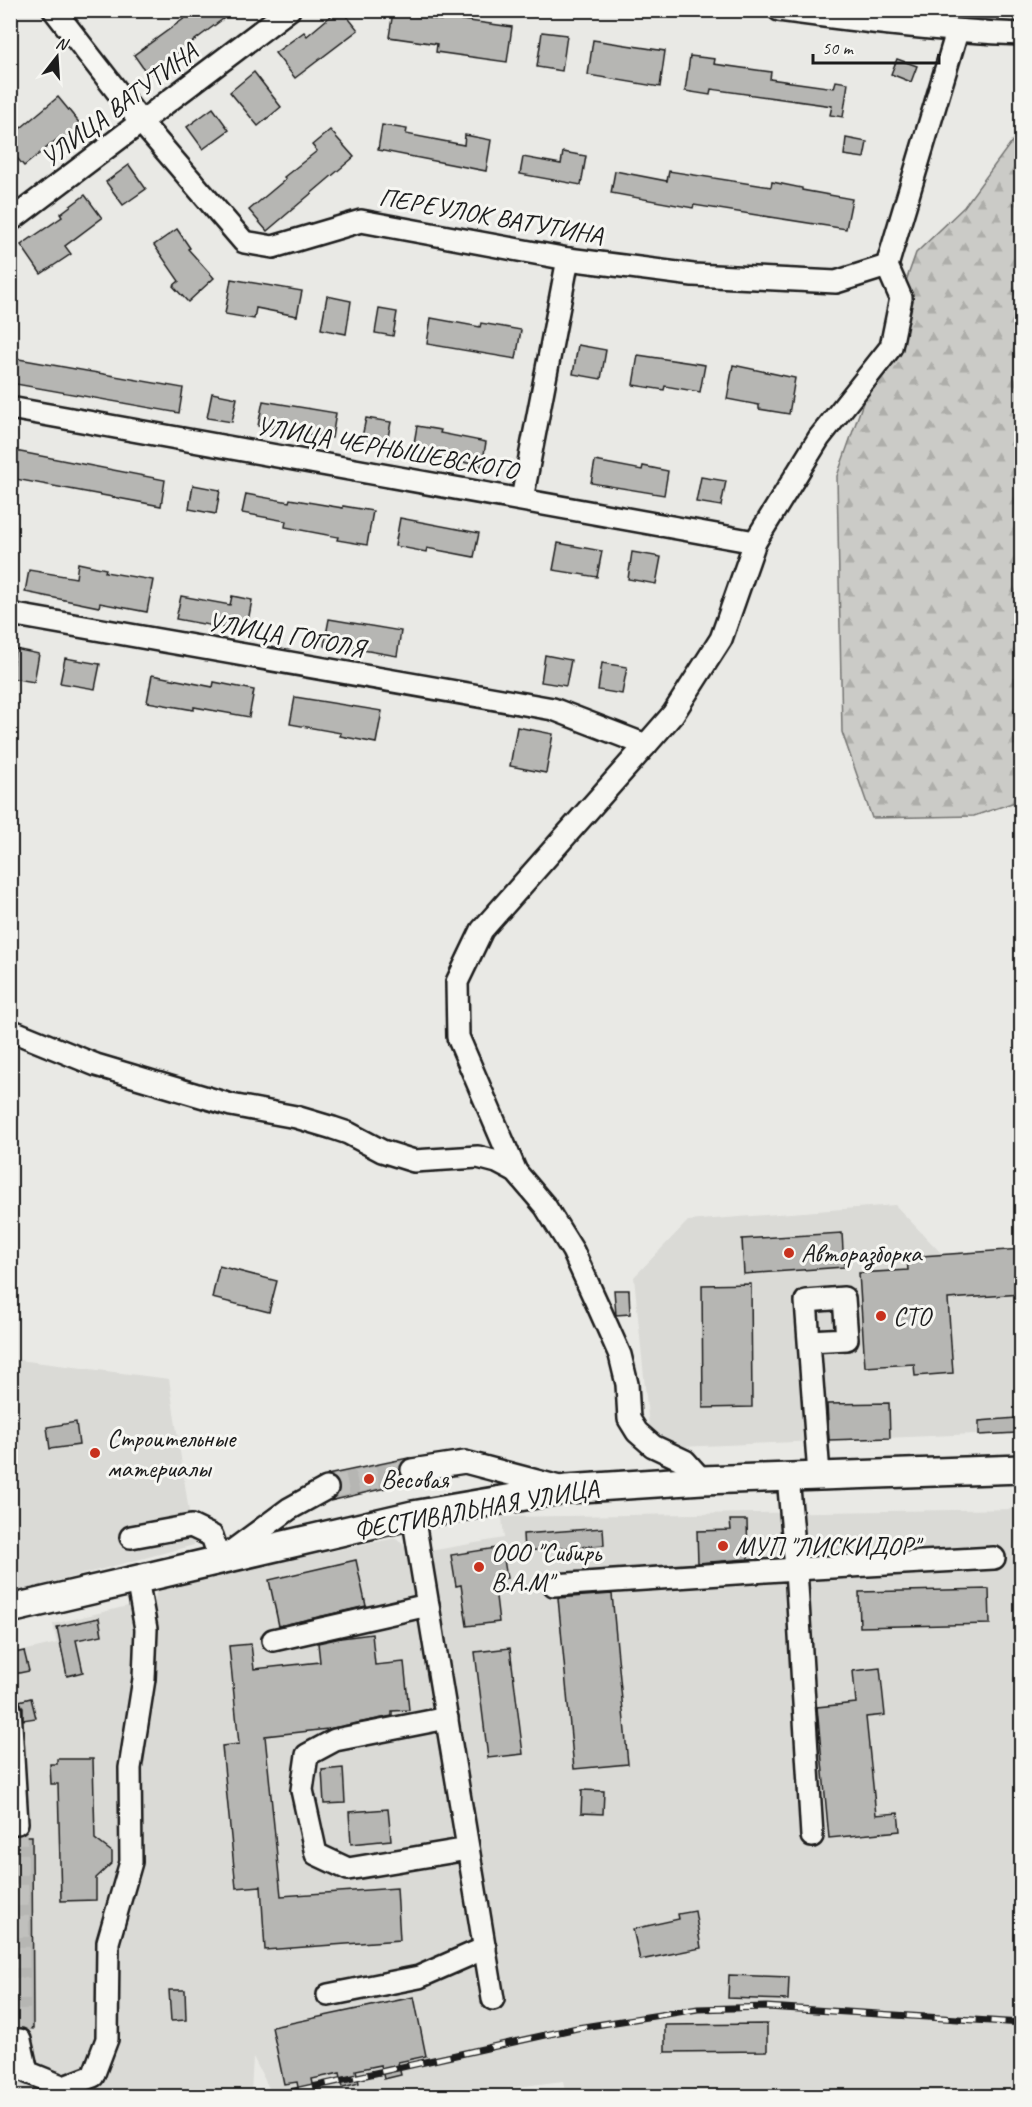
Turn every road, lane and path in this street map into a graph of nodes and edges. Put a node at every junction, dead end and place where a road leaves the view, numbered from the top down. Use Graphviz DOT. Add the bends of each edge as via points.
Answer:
graph roads {
  1 [pos="54,10"];
  2 [pos="289,10"];
  3 [pos="779,10"];
  4 [pos="893,10"];
  5 [pos="906,27"];
  6 [pos="957,32"];
  7 [pos="1022,34"];
  8 [pos="141,122"];
  9 [pos="10,221"];
  10 [pos="568,260"];
  11 [pos="887,266"];
  12 [pos="10,408"];
  13 [pos="522,499"];
  14 [pos="754,542"];
  15 [pos="10,614"];
  16 [pos="646,745"];
  17 [pos="10,1030"];
  18 [pos="516,1172"];
  19 [pos="809,1341"];
  20 [pos="1022,1468"];
  21 [pos="412,1470"];
  22 [pos="819,1475"];
  23 [pos="788,1476"];
  24 [pos="702,1480"];
  25 [pos="327,1488"];
  26 [pos="566,1489"];
  27 [pos="413,1515"];
  28 [pos="131,1538"];
  29 [pos="994,1558"];
  30 [pos="220,1560"];
  31 [pos="796,1569"];
  32 [pos="137,1579"];
  33 [pos="554,1585"];
  34 [pos="428,1605"];
  35 [pos="10,1609"];
  36 [pos="273,1640"];
  37 [pos="10,1709"];
  38 [pos="447,1718"];
  39 [pos="17,1823"];
  40 [pos="812,1836"];
  41 [pos="468,1849"];
  42 [pos="485,1948"];
  43 [pos="328,1995"];
  44 [pos="493,1999"];
  45 [pos="21,2040"];
  1 -- 8 [label="street, ПЕРЕУЛОК ВАТУТИНА"];
  2 -- 8 [label="street, УЛИЦА ВАТУТИНА"];
  3 -- 5 [label="street"];
  4 -- 5 [label="street"];
  5 -- 6 [label="street"];
  6 -- 7 [label="street"];
  6 -- 11 [label="street"];
  8 -- 9 [label="street, УЛИЦА ВАТУТИНА"];
  8 -- 10 [label="street, ПЕРЕУЛОК ВАТУТИНА" via="244,242 273,247 361,221"];
  10 -- 11 [label="street, ПЕРЕУЛОК ВАТУТИНА" via="693,275 836,282"];
  10 -- 13 [label="street"];
  11 -- 14 [label="street" via="901,298 891,347 819,438"];
  12 -- 13 [label="street, УЛИЦА ЧЕРНЫШЕВСКОГО"];
  13 -- 14 [label="street, УЛИЦА ЧЕРНЫШЕВСКОГО"];
  14 -- 16 [label="street" via="721,639 673,714"];
  15 -- 16 [label="street, УЛИЦА ГОГОЛЯ" via="553,709"];
  16 -- 18 [label="street" via="482,930 457,982 458,1037"];
  17 -- 18 [label="street" via="96,1065 231,1105 333,1128 414,1161 478,1157"];
  18 -- 24 [label="street" via="545,1206 573,1251 600,1308 620,1355 629,1419 653,1446 685,1461"];
  19 -- 22 [label="street"];
  20 -- 22 [label="main road, ФЕСТИВАЛЬНАЯ УЛИЦА"];
  21 -- 26 [label="street" via="465,1462"];
  22 -- 23 [label="main road, ФЕСТИВАЛЬНАЯ УЛИЦА"];
  23 -- 24 [label="main road, ФЕСТИВАЛЬНАЯ УЛИЦА"];
  23 -- 31 [label="street"];
  24 -- 26 [label="main road, ФЕСТИВАЛЬНАЯ УЛИЦА"];
  25 -- 30 [label="street" via="289,1509"];
  26 -- 27 [label="main road, ФЕСТИВАЛЬНАЯ УЛИЦА"];
  27 -- 30 [label="main road, ФЕСТИВАЛЬНАЯ УЛИЦА"];
  27 -- 34 [label="street"];
  28 -- 30 [label="street" via="191,1526 212,1536"];
  29 -- 31 [label="street"];
  30 -- 32 [label="main road, ФЕСТИВАЛЬНАЯ УЛИЦА"];
  31 -- 33 [label="street"];
  31 -- 40 [label="street"];
  32 -- 35 [label="main road, ФЕСТИВАЛЬНАЯ УЛИЦА"];
  32 -- 45 [label="street" via="146,1629 144,1679 130,1768 131,1862 108,1942 107,2040 93,2076 64,2086 27,2072"];
  34 -- 36 [label="street"];
  34 -- 38 [label="street"];
  37 -- 39 [label="street"];
  38 -- 41 [label="street"];
  38 -- 41 [label="street" via="335,1740 307,1755 302,1790 316,1854 348,1869"];
  41 -- 42 [label="street"];
  42 -- 43 [label="street" via="419,1977"];
  42 -- 44 [label="street"];
}
